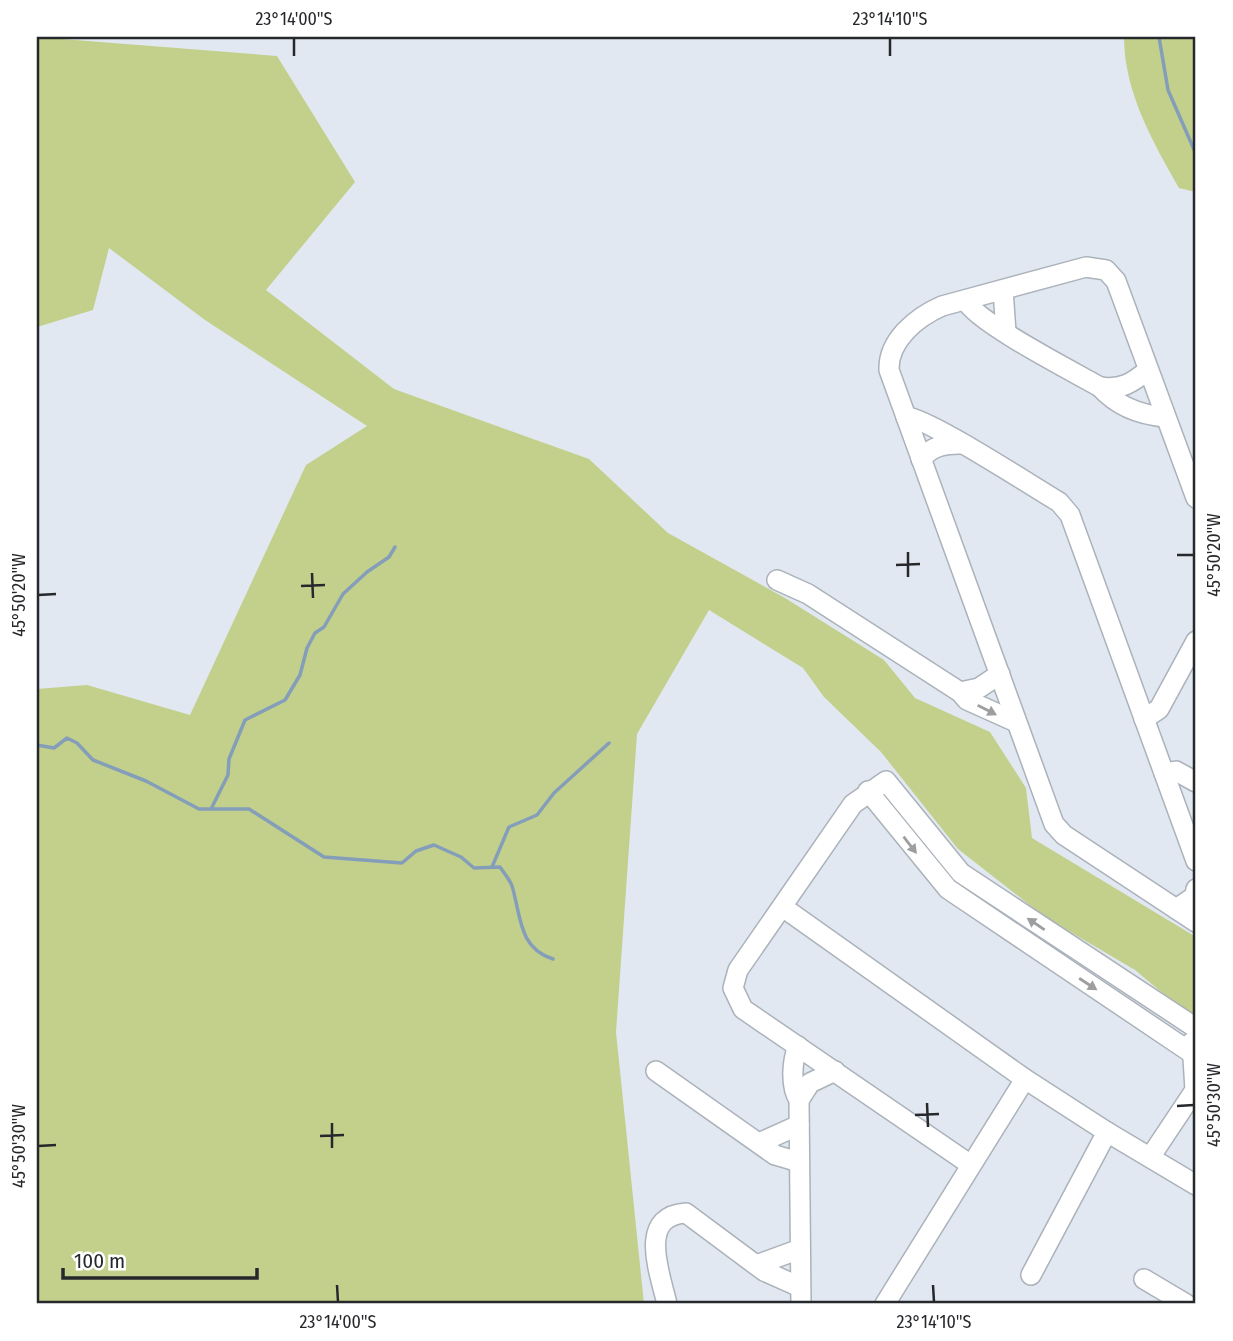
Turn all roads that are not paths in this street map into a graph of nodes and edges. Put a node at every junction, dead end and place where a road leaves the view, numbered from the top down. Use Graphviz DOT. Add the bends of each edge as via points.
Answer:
graph roads {
  1 [pos="1003,290"];
  2 [pos="965,301"];
  3 [pos="1006,332"];
  4 [pos="1148,370"];
  5 [pos="1100,387"];
  6 [pos="906,417"];
  7 [pos="1166,417"];
  8 [pos="960,444"];
  9 [pos="921,459"];
  10 [pos="1196,498"];
  11 [pos="777,580"];
  12 [pos="1196,641"];
  13 [pos="1000,674"];
  14 [pos="1170,685"];
  15 [pos="1134,691"];
  16 [pos="960,692"];
  17 [pos="1144,719"];
  18 [pos="1016,722"];
  19 [pos="1164,773"];
  20 [pos="1196,782"];
  21 [pos="868,791"];
  22 [pos="1190,822"];
  23 [pos="1196,861"];
  24 [pos="1196,889"];
  25 [pos="783,908"];
  26 [pos="1176,909"];
  27 [pos="1196,922"];
  28 [pos="1196,1028"];
  29 [pos="799,1046"];
  30 [pos="1194,1047"];
  31 [pos="656,1071"];
  32 [pos="835,1071"];
  33 [pos="1025,1079"];
  34 [pos="1196,1090"];
  35 [pos="799,1100"];
  36 [pos="799,1125"];
  37 [pos="1107,1132"];
  38 [pos="758,1143"];
  39 [pos="1151,1156"];
  40 [pos="799,1162"];
  41 [pos="971,1165"];
  42 [pos="1196,1185"];
  43 [pos="800,1249"];
  44 [pos="759,1264"];
  45 [pos="1031,1275"];
  46 [pos="1144,1279"];
  47 [pos="801,1296"];
  48 [pos="667,1304"];
  49 [pos="885,1304"];
  50 [pos="1186,1304"];
  1 -- 2 [label="street"];
  1 -- 3 [label="street"];
  1 -- 4 [label="street" via="1086,267 1106,270 1116,281"];
  2 -- 3 [label="street" via="971,311"];
  2 -- 6 [label="street" via="923,315 892,347 889,370"];
  3 -- 5 [label="street"];
  4 -- 5 [label="street" via="1128,386"];
  4 -- 7 [label="street"];
  5 -- 7 [label="street" via="1143,416"];
  6 -- 8 [label="street" via="914,416"];
  6 -- 9 [label="street"];
  7 -- 10 [label="street"];
  8 -- 9 [label="street" via="929,450"];
  8 -- 15 [label="street" via="1059,502 1070,516"];
  9 -- 13 [label="street"];
  11 -- 16 [label="street" via="808,594"];
  12 -- 14 [label="street"];
  13 -- 16 [label="street" via="979,688"];
  13 -- 18 [label="street"];
  14 -- 15 [label="street"];
  14 -- 17 [label="street" via="1159,709"];
  15 -- 17 [label="street"];
  16 -- 18 [label="street, one-way" via="967,700"];
  17 -- 19 [label="street"];
  18 -- 26 [label="street" via="1054,824"];
  19 -- 20 [label="street" via="1176,771"];
  19 -- 22 [label="street"];
  21 -- 25 [label="street" via="853,804"];
  28 -- 21 [label="street, one-way" via="961,873 886,781"];
  21 -- 30 [label="street, one-way" via="948,889"];
  22 -- 23 [label="street"];
  24 -- 26 [label="street" via="1195,895"];
  25 -- 29 [label="street" via="738,970 733,988 743,1009"];
  25 -- 33 [label="street"];
  26 -- 27 [label="street"];
  29 -- 32 [label="street"];
  29 -- 35 [label="street" via="793,1058 794,1093"];
  30 -- 34 [label="street"];
  31 -- 38 [label="street"];
  32 -- 35 [label="street" via="810,1083"];
  32 -- 41 [label="street"];
  33 -- 37 [label="street"];
  33 -- 41 [label="street"];
  34 -- 39 [label="street"];
  35 -- 36 [label="street"];
  36 -- 38 [label="street"];
  36 -- 40 [label="street"];
  37 -- 39 [label="street"];
  37 -- 45 [label="street"];
  38 -- 40 [label="street" via="775,1155"];
  39 -- 42 [label="street"];
  40 -- 43 [label="street"];
  41 -- 49 [label="street"];
  43 -- 44 [label="street"];
  43 -- 47 [label="street"];
  44 -- 47 [label="street"];
  44 -- 48 [label="street" via="686,1213 668,1217 655,1232 654,1244"];
  46 -- 50 [label="street"];
}
